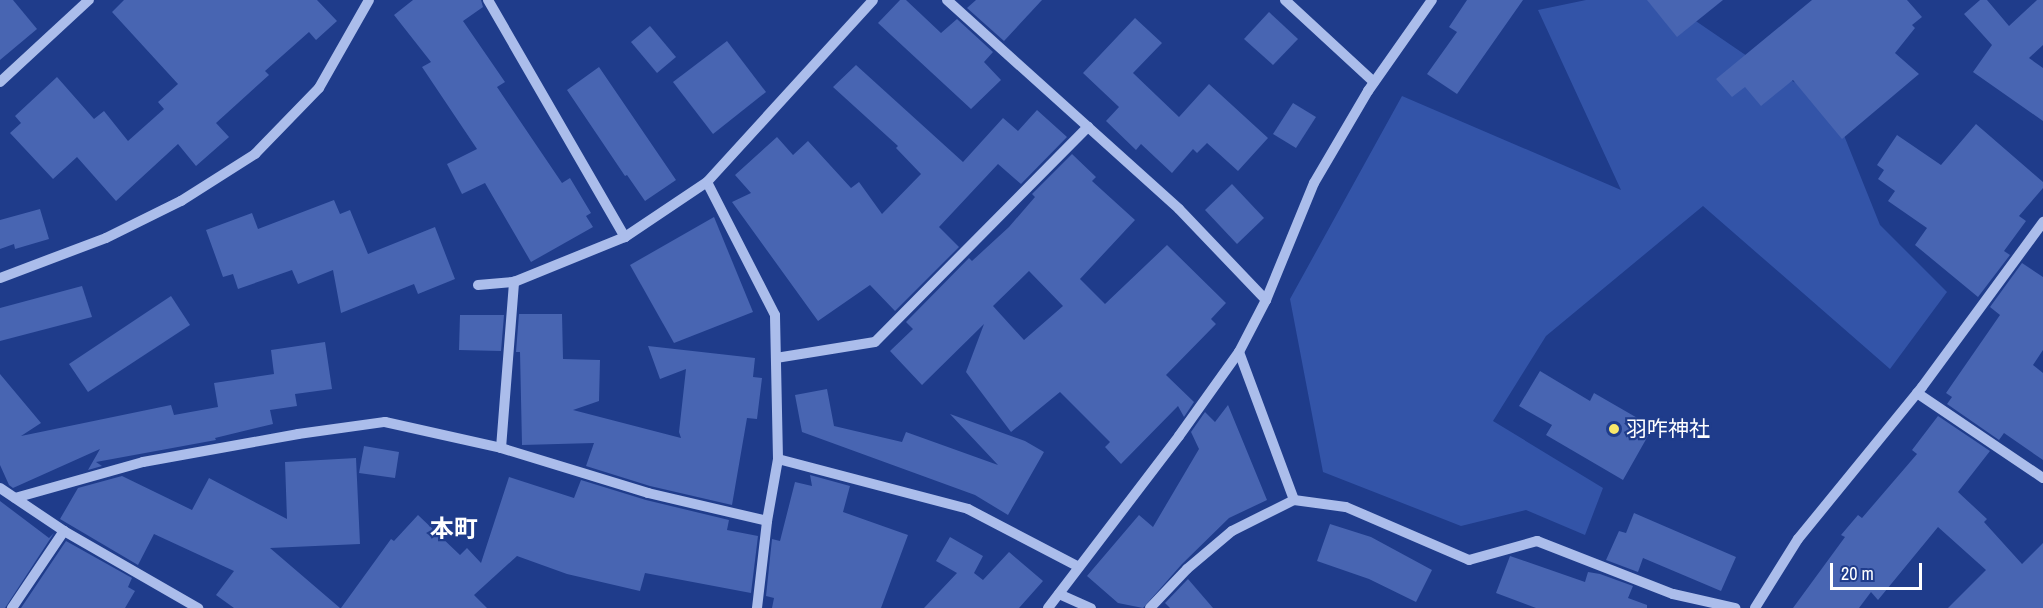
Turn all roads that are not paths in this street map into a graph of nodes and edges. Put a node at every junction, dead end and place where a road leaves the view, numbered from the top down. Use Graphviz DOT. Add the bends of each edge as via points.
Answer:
graph roads {
  1 [pos="89,0"];
  2 [pos="369,0"];
  3 [pos="488,0"];
  4 [pos="873,0"];
  5 [pos="947,0"];
  6 [pos="1285,0"];
  7 [pos="1432,0"];
  8 [pos="0,82"];
  9 [pos="1374,82"];
  10 [pos="1088,127"];
  11 [pos="707,182"];
  12 [pos="2043,222"];
  13 [pos="625,237"];
  14 [pos="0,278"];
  15 [pos="514,282"];
  16 [pos="478,285"];
  17 [pos="1266,300"];
  18 [pos="1239,352"];
  19 [pos="776,358"];
  20 [pos="1917,393"];
  21 [pos="501,448"];
  22 [pos="778,459"];
  23 [pos="2043,478"];
  24 [pos="0,488"];
  25 [pos="15,498"];
  26 [pos="1294,500"];
  27 [pos="767,521"];
  28 [pos="64,531"];
  29 [pos="1079,567"];
  30 [pos="1059,594"];
  31 [pos="12,608"];
  32 [pos="198,608"];
  33 [pos="757,608"];
  34 [pos="1048,608"];
  35 [pos="1091,608"];
  36 [pos="1150,608"];
  37 [pos="1735,608"];
  38 [pos="1755,608"];
  1 -- 8 [label="street"];
  2 -- 14 [label="street" via="319,88 255,154 181,201 106,238"];
  3 -- 13 [label="street"];
  4 -- 11 [label="street"];
  5 -- 10 [label="street"];
  6 -- 9 [label="street"];
  7 -- 9 [label="street"];
  9 -- 17 [label="street" via="1314,183"];
  10 -- 17 [label="street" via="1179,209"];
  10 -- 19 [label="street" via="875,342"];
  11 -- 13 [label="street"];
  11 -- 19 [label="street" via="775,315"];
  12 -- 20 [label="street"];
  13 -- 15 [label="street"];
  15 -- 16 [label="street"];
  15 -- 21 [label="street"];
  17 -- 18 [label="street"];
  18 -- 26 [label="street"];
  18 -- 29 [label="street"];
  19 -- 22 [label="street"];
  20 -- 23 [label="street"];
  20 -- 38 [label="street" via="1798,539"];
  21 -- 25 [label="street" via="385,422 143,462"];
  21 -- 27 [label="street" via="648,493"];
  22 -- 27 [label="street"];
  22 -- 29 [label="street" via="968,508"];
  24 -- 25 [label="street"];
  25 -- 28 [label="street"];
  26 -- 36 [label="street" via="1232,531 1187,569"];
  26 -- 37 [label="street" via="1346,507 1469,560 1537,541 1673,594"];
  27 -- 33 [label="street"];
  28 -- 31 [label="street"];
  28 -- 32 [label="street"];
  29 -- 30 [label="street"];
  30 -- 34 [label="street"];
  30 -- 35 [label="street"];
}
